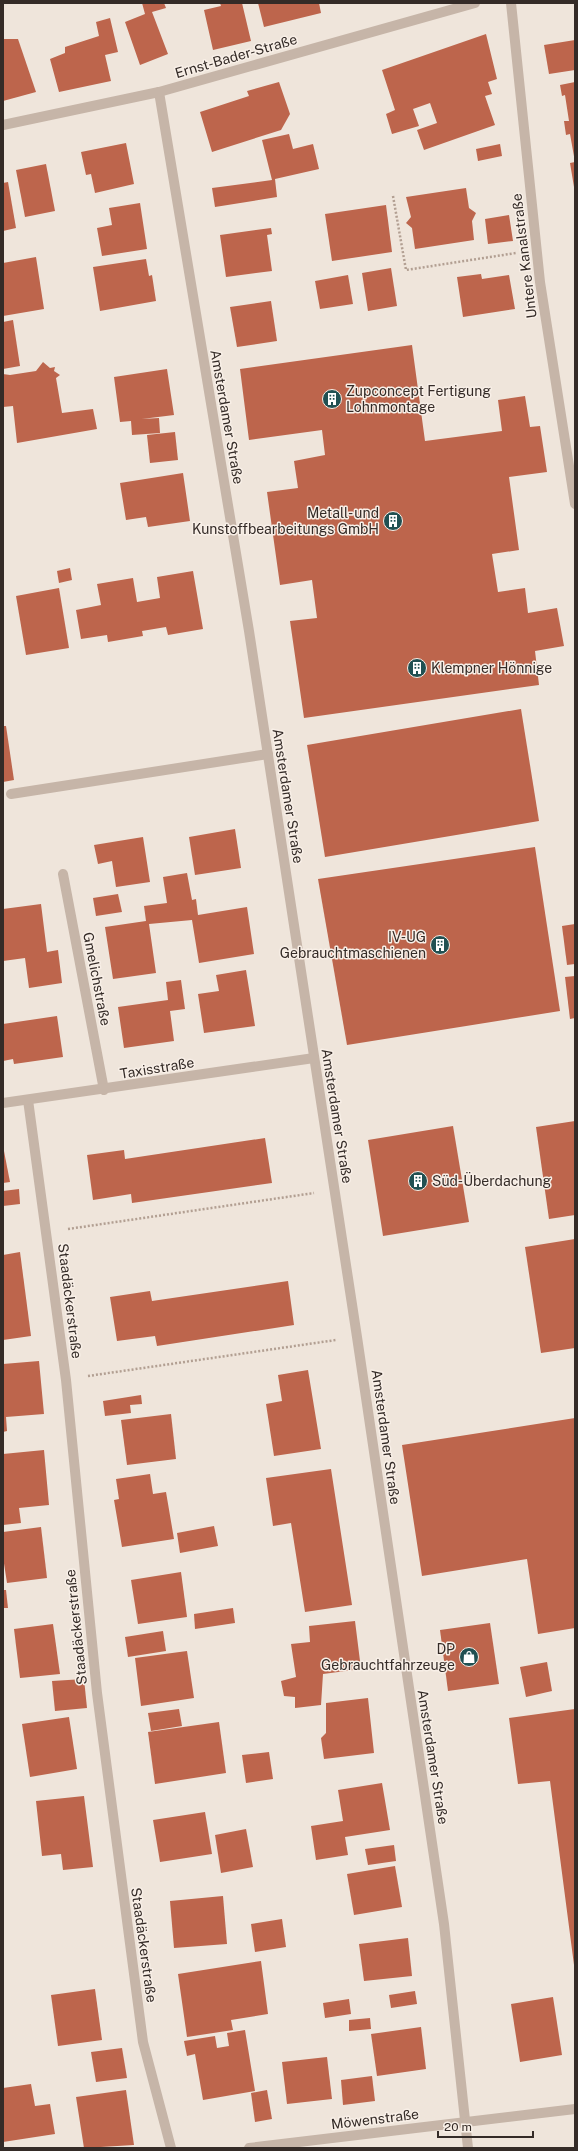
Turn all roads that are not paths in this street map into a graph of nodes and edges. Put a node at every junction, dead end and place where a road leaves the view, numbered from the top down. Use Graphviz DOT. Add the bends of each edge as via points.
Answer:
graph roads {
  1 [pos="475,3"];
  2 [pos="510,3"];
  3 [pos="159,92"];
  4 [pos="3,126"];
  5 [pos="575,504"];
  6 [pos="268,754"];
  7 [pos="10,794"];
  8 [pos="63,874"];
  9 [pos="314,1058"];
  10 [pos="104,1090"];
  11 [pos="28,1100"];
  12 [pos="3,1103"];
  13 [pos="575,2109"];
  14 [pos="464,2122"];
  15 [pos="171,2148"];
  16 [pos="249,2148"];
  17 [pos="468,2148"];
  1 -- 3 [label="street, Ernst-Bader-Straße"];
  2 -- 5 [label="street, Untere Kanalstraße" via="536,250"];
  3 -- 4 [label="street, Ernst-Bader-Straße"];
  3 -- 6 [label="street, Amsterdamer Straße"];
  6 -- 7 [label="street"];
  6 -- 9 [label="street, Amsterdamer Straße"];
  8 -- 10 [label="street, Gmelichstraße"];
  9 -- 10 [label="street, Taxisstraße"];
  9 -- 14 [label="street, Amsterdamer Straße" via="444,1924"];
  10 -- 11 [label="street, Taxisstraße"];
  11 -- 12 [label="street, Taxisstraße"];
  11 -- 15 [label="street, Staadäckerstraße" via="66,1380 96,1693 142,2034"];
  13 -- 14 [label="street, Möwenstraße"];
  14 -- 16 [label="street, Möwenstraße"];
  14 -- 17 [label="street, Amsterdamer Straße"];
}
